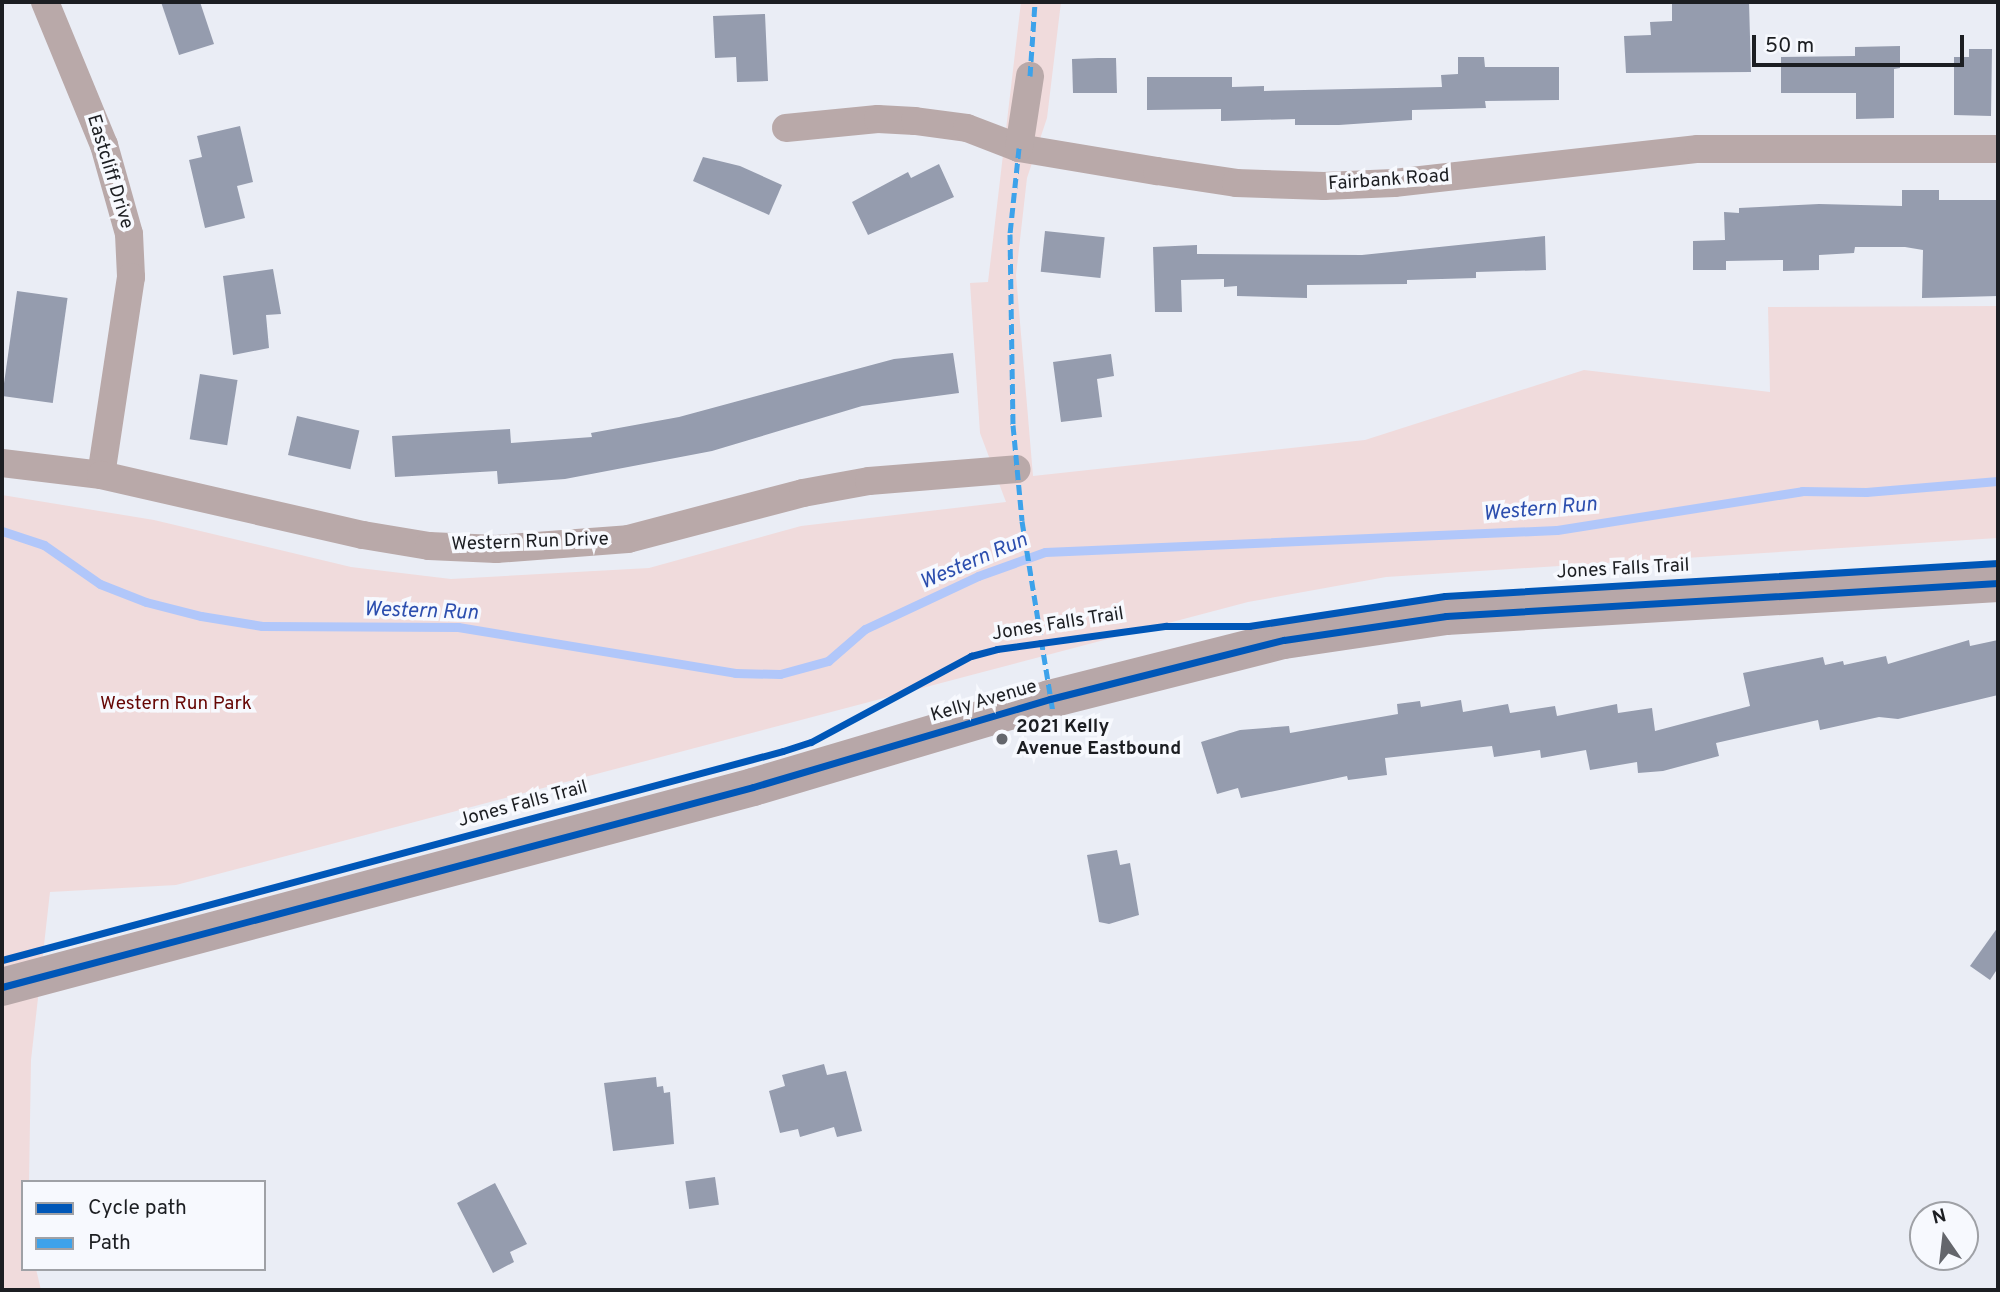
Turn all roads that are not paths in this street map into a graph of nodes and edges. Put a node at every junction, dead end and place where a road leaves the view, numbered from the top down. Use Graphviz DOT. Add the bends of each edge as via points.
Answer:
graph roads {
  1 [pos="45,2"];
  2 [pos="1030,76"];
  3 [pos="786,128"];
  4 [pos="1019,148"];
  5 [pos="1998,149"];
  6 [pos="2,463"];
  7 [pos="1017,469"];
  8 [pos="101,475"];
  9 [pos="1998,583"];
  10 [pos="2,987"];
  1 -- 8 [label="street, Eastcliff Drive" via="104,145 129,234 131,276"];
  2 -- 4 [label="street"];
  3 -- 4 [label="street, Fairbank Road" via="878,119 915,121 967,128"];
  4 -- 5 [label="street, Fairbank Road" via="1236,183 1324,186 1394,183 1698,149"];
  6 -- 8 [label="street, Western Run Drive"];
  7 -- 8 [label="street, Western Run Drive" via="869,481 803,493 628,539 496,549 429,546 363,535"];
  9 -- 10 [label="main road, Kelly Avenue" via="1446,616 1284,640 1050,699 753,788"];
}
